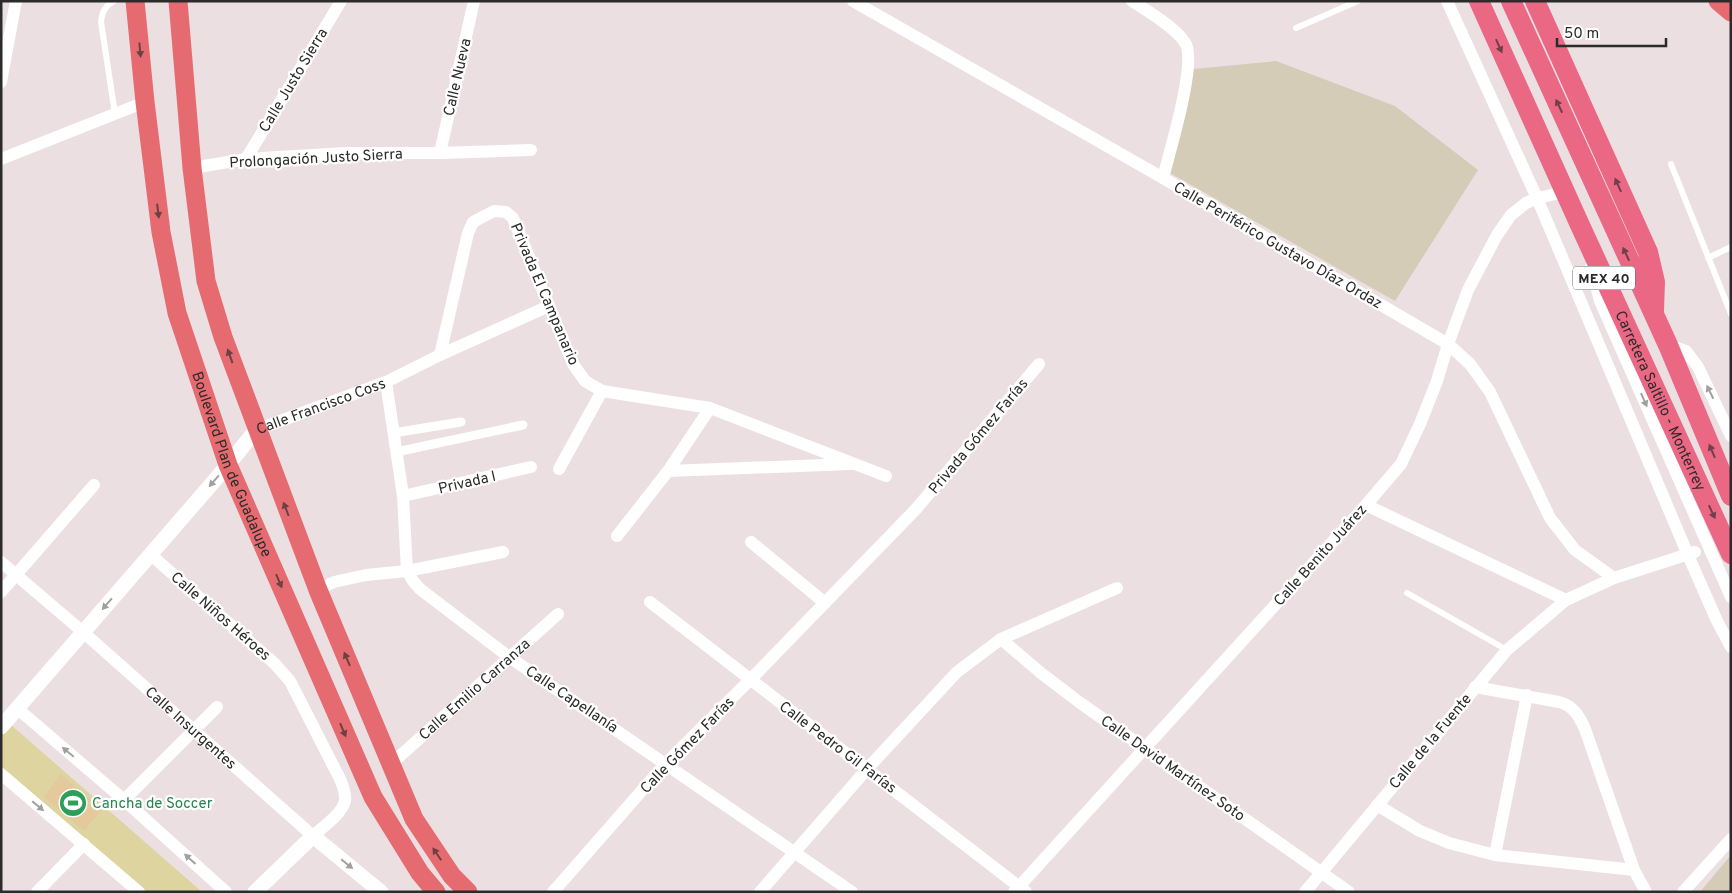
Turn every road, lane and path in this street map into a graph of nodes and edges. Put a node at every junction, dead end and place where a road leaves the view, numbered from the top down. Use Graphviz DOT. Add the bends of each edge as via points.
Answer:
graph roads {
  1 [pos="16,1"];
  2 [pos="114,1"];
  3 [pos="135,1"];
  4 [pos="178,1"];
  5 [pos="341,1"];
  6 [pos="474,1"];
  7 [pos="853,1"];
  8 [pos="1132,1"];
  9 [pos="1358,1"];
  10 [pos="1447,1"];
  11 [pos="1479,1"];
  12 [pos="1511,1"];
  13 [pos="1535,1"];
  14 [pos="1718,1"];
  15 [pos="1731,12"];
  16 [pos="1296,28"];
  17 [pos="4,59"];
  18 [pos="1,82"];
  19 [pos="145,102"];
  20 [pos="115,114"];
  21 [pos="531,150"];
  22 [pos="440,153"];
  23 [pos="1,159"];
  24 [pos="246,159"];
  25 [pos="1671,164"];
  26 [pos="192,168"];
  27 [pos="1163,178"];
  28 [pos="1565,192"];
  29 [pos="1537,198"];
  30 [pos="1579,223"];
  31 [pos="1731,247"];
  32 [pos="1708,258"];
  33 [pos="549,306"];
  34 [pos="1654,314"];
  35 [pos="1731,314"];
  36 [pos="1448,344"];
  37 [pos="1668,345"];
  38 [pos="440,355"];
  39 [pos="1039,364"];
  40 [pos="386,382"];
  41 [pos="602,391"];
  42 [pos="710,408"];
  43 [pos="461,422"];
  44 [pos="523,425"];
  45 [pos="256,430"];
  46 [pos="393,433"];
  47 [pos="1731,436"];
  48 [pos="396,452"];
  49 [pos="855,464"];
  50 [pos="228,465"];
  51 [pos="531,467"];
  52 [pos="559,469"];
  53 [pos="668,471"];
  54 [pos="886,476"];
  55 [pos="94,485"];
  56 [pos="403,496"];
  57 [pos="1731,496"];
  58 [pos="1366,505"];
  59 [pos="916,509"];
  60 [pos="616,536"];
  61 [pos="751,542"];
  62 [pos="504,552"];
  63 [pos="150,554"];
  64 [pos="1691,554"];
  65 [pos="1731,554"];
  66 [pos="1,562"];
  67 [pos="407,571"];
  68 [pos="16,575"];
  69 [pos="1614,578"];
  70 [pos="1116,588"];
  71 [pos="318,590"];
  72 [pos="1,592"];
  73 [pos="1407,593"];
  74 [pos="1731,597"];
  75 [pos="1566,600"];
  76 [pos="650,602"];
  77 [pos="825,603"];
  78 [pos="558,614"];
  79 [pos="83,632"];
  80 [pos="1001,639"];
  81 [pos="1731,647"];
  82 [pos="1507,650"];
  83 [pos="509,657"];
  84 [pos="750,680"];
  85 [pos="1475,687"];
  86 [pos="1527,695"];
  87 [pos="217,707"];
  88 [pos="18,709"];
  89 [pos="1,727"];
  90 [pos="194,731"];
  91 [pos="1145,747"];
  92 [pos="666,763"];
  93 [pos="391,764"];
  94 [pos="867,769"];
  95 [pos="1,774"];
  96 [pos="124,800"];
  97 [pos="1377,805"];
  98 [pos="313,836"];
  99 [pos="1731,840"];
  100 [pos="84,844"];
  101 [pos="794,853"];
  102 [pos="1495,855"];
  103 [pos="1634,870"];
  104 [pos="1322,872"];
  105 [pos="1020,890"];
  106 [pos="37,892"];
  107 [pos="139,892"];
  108 [pos="226,892"];
  109 [pos="255,892"];
  110 [pos="381,892"];
  111 [pos="436,892"];
  112 [pos="468,892"];
  113 [pos="553,892"];
  114 [pos="760,892"];
  115 [pos="852,892"];
  116 [pos="1305,892"];
  117 [pos="1349,892"];
  118 [pos="1646,892"];
  119 [pos="1683,892"];
  1 -- 17 [label="street"];
  2 -- 20 [label="lane" via="105,9 101,22"];
  3 -- 19 [label="main road, Boulevard Plan de Guadalupe, one-way"];
  4 -- 26 [label="main road"];
  5 -- 24 [label="street, Calle Justo Sierra"];
  6 -- 22 [label="street, Calle Nueva"];
  7 -- 27 [label="street, Calle Periférico Gustavo Díaz Ordaz"];
  8 -- 27 [label="street" via="1181,37 1187,47 1186,81"];
  9 -- 16 [label="lane"];
  10 -- 29 [label="street"];
  11 -- 28 [label="highway, Carretera Saltillo - Monterrey / MEX 40, one-way"];
  34 -- 12 [label="highway, Carretera Saltillo - Monterrey / MEX 40, one-way"];
  34 -- 13 [label="highway, one-way" via="1655,282 1648,252"];
  14 -- 15 [label="main road"];
  17 -- 18 [label="street"];
  19 -- 20 [label="street"];
  19 -- 50 [label="main road, Boulevard Plan de Guadalupe, one-way" via="161,232 177,312"];
  20 -- 23 [label="street"];
  21 -- 22 [label="street, Prolongación Justo Sierra"];
  22 -- 24 [label="street, Prolongación Justo Sierra"];
  24 -- 26 [label="street, Prolongación Justo Sierra"];
  25 -- 32 [label="lane"];
  45 -- 26 [label="main road, one-way" via="206,282"];
  27 -- 36 [label="street, Calle Periférico Gustavo Díaz Ordaz"];
  28 -- 29 [label="street, Calle Benito Juárez"];
  28 -- 30 [label="highway, Carretera Saltillo - Monterrey / MEX 40"];
  29 -- 36 [label="street, Calle Benito Juárez" via="1511,215 1496,236 1468,290"];
  29 -- 64 [label="street"];
  30 -- 65 [label="highway, Carretera Saltillo - Monterrey / MEX 40, one-way"];
  30 -- 74 [label="street, one-way" via="1600,301"];
  31 -- 32 [label="lane"];
  32 -- 35 [label="lane"];
  33 -- 38 [label="street, Calle Francisco Coss"];
  33 -- 38 [label="street, Privada El Campanario" via="513,218 506,212 494,211 482,216 473,222 468,233"];
  33 -- 41 [label="street, Privada El Campanario" via="573,364 585,381"];
  34 -- 37 [label="highway, Carretera Saltillo - Monterrey / MEX 40"];
  36 -- 58 [label="street, Calle Benito Juárez" via="1437,381 1401,464"];
  36 -- 69 [label="street, Calle Periférico Gustavo Díaz Ordaz" via="1470,364 1490,392 1550,518 1574,550"];
  47 -- 37 [label="street, one-way" via="1698,367 1686,351"];
  57 -- 37 [label="highway, Carretera Saltillo - Monterrey / MEX 40, one-way"];
  38 -- 40 [label="street, Calle Francisco Coss"];
  39 -- 59 [label="street, Privada Gómez Farías"];
  40 -- 45 [label="street, Calle Francisco Coss"];
  40 -- 46 [label="street"];
  41 -- 42 [label="street, Privada El Campanario"];
  41 -- 52 [label="street"];
  42 -- 49 [label="street, Privada El Campanario"];
  42 -- 53 [label="street"];
  43 -- 46 [label="street"];
  44 -- 48 [label="street"];
  45 -- 50 [label="street, Calle Francisco Coss"];
  71 -- 45 [label="main road, one-way"];
  46 -- 48 [label="street"];
  48 -- 56 [label="street"];
  49 -- 53 [label="street"];
  49 -- 54 [label="street, Privada El Campanario"];
  50 -- 63 [label="street, Calle Francisco Coss, one-way"];
  50 -- 111 [label="main road, Boulevard Plan de Guadalupe, one-way" via="373,797 420,873"];
  51 -- 56 [label="street, Privada I"];
  53 -- 60 [label="street"];
  55 -- 68 [label="street"];
  56 -- 67 [label="street"];
  58 -- 75 [label="street"];
  58 -- 91 [label="street, Calle Benito Juárez"];
  59 -- 77 [label="street, Calle Gómez Farías"];
  61 -- 77 [label="street"];
  62 -- 67 [label="street"];
  63 -- 79 [label="street, Calle Francisco Coss, one-way"];
  63 -- 98 [label="street, Calle Niños Héroes" via="290,680 344,792 341,810"];
  64 -- 69 [label="street, Calle de la Fuente"];
  64 -- 81 [label="street"];
  66 -- 68 [label="street, Calle Insurgentes"];
  67 -- 71 [label="street" via="366,575 334,582"];
  67 -- 83 [label="street, Calle Capellanía" via="420,589"];
  68 -- 72 [label="street"];
  68 -- 79 [label="street, Calle Insurgentes"];
  69 -- 75 [label="street, Calle de la Fuente"];
  70 -- 80 [label="street"];
  93 -- 71 [label="main road, one-way"];
  73 -- 82 [label="lane"];
  75 -- 82 [label="street, Calle de la Fuente"];
  76 -- 84 [label="street, Calle Pedro Gil Farías"];
  77 -- 84 [label="street, Calle Gómez Farías"];
  78 -- 83 [label="street, Calle Emilio Carranza"];
  79 -- 88 [label="street, Calle Francisco Coss"];
  79 -- 90 [label="street, Calle Insurgentes"];
  80 -- 91 [label="street, Calle David Martínez Soto" via="1041,673"];
  80 -- 94 [label="street" via="957,672"];
  82 -- 85 [label="street, Calle de la Fuente"];
  83 -- 92 [label="street, Calle Capellanía"];
  83 -- 93 [label="street, Calle Emilio Carranza"];
  84 -- 92 [label="street, Calle Gómez Farías"];
  84 -- 94 [label="street, Calle Pedro Gil Farías"];
  85 -- 86 [label="street"];
  85 -- 97 [label="street, Calle de la Fuente"];
  86 -- 102 [label="street"];
  86 -- 103 [label="street" via="1564,703 1579,717"];
  87 -- 90 [label="street"];
  88 -- 89 [label="street, Calle Francisco Coss"];
  96 -- 88 [label="street, one-way"];
  90 -- 96 [label="street"];
  90 -- 98 [label="street, Calle Insurgentes"];
  91 -- 104 [label="street, Calle David Martínez Soto"];
  91 -- 105 [label="street, Calle Benito Juárez"];
  92 -- 101 [label="street, Calle Capellanía"];
  92 -- 113 [label="street, Calle Gómez Farías"];
  112 -- 93 [label="main road, one-way" via="452,876 414,818"];
  94 -- 101 [label="street"];
  94 -- 105 [label="street, Calle Pedro Gil Farías"];
  95 -- 100 [label="street, one-way"];
  108 -- 96 [label="street, one-way"];
  97 -- 102 [label="street" via="1420,832"];
  97 -- 104 [label="street, Calle de la Fuente"];
  98 -- 109 [label="street"];
  98 -- 110 [label="street, Calle Insurgentes, one-way"];
  99 -- 119 [label="street"];
  100 -- 106 [label="street"];
  100 -- 107 [label="street"];
  101 -- 114 [label="street"];
  101 -- 115 [label="street, Calle Capellanía"];
  102 -- 103 [label="street"];
  103 -- 118 [label="street"];
  104 -- 116 [label="street, Calle de la Fuente"];
  104 -- 117 [label="street, Calle David Martínez Soto"];
}
